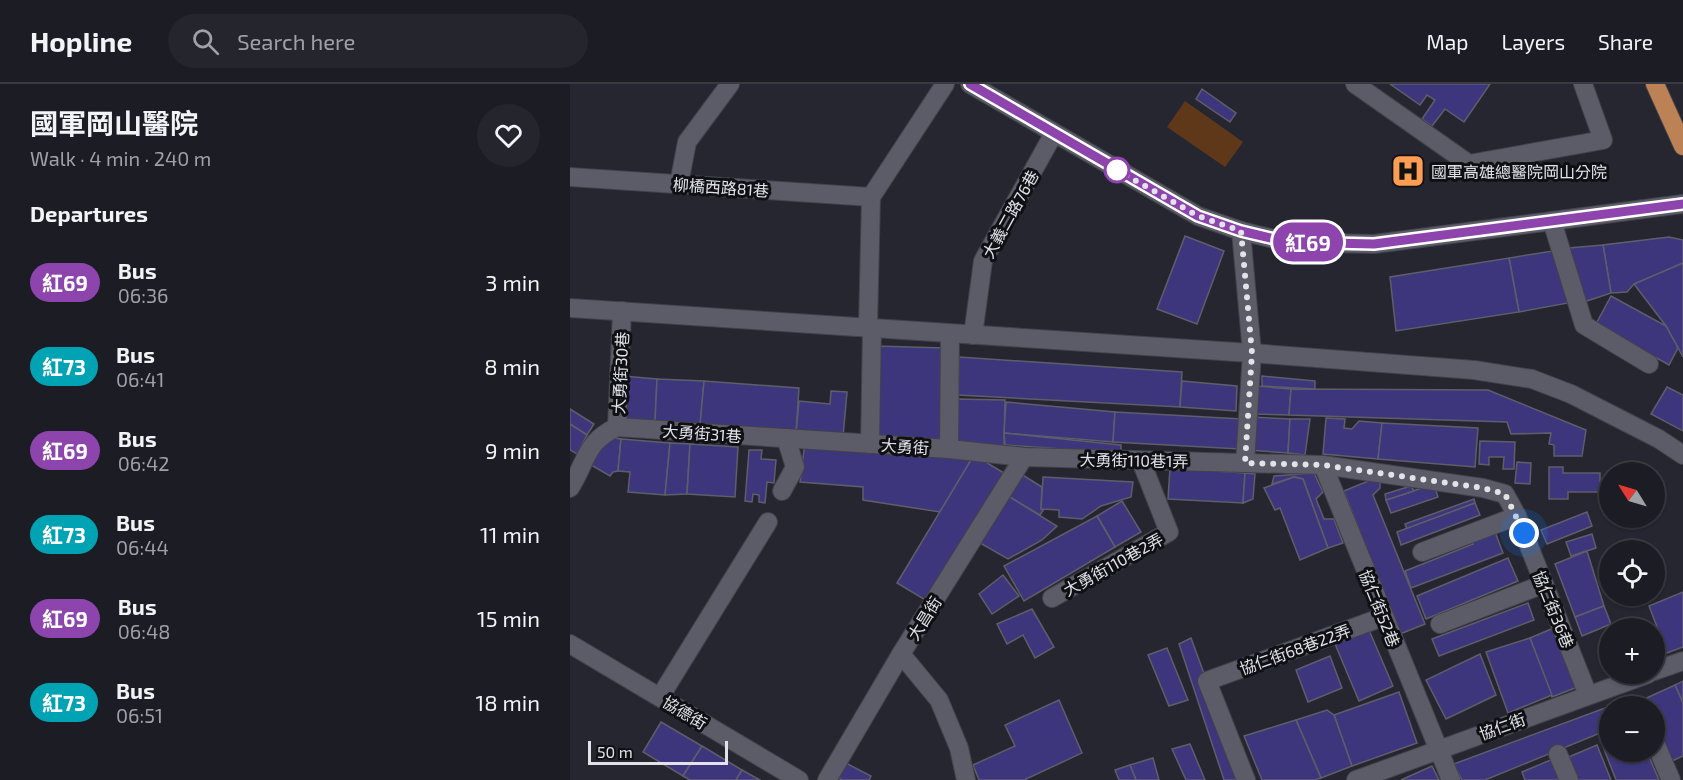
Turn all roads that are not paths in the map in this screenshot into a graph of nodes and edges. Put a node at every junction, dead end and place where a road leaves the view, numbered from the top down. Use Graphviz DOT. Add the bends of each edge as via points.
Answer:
graph roads {
  1 [pos="730,84"];
  2 [pos="945,84"];
  3 [pos="970,84"];
  4 [pos="1355,84"];
  5 [pos="1583,84"];
  6 [pos="1655,84"];
  7 [pos="1054,133"];
  8 [pos="1683,146"];
  9 [pos="570,177"];
  10 [pos="679,184"];
  11 [pos="871,196"];
  12 [pos="1683,204"];
  13 [pos="1552,221"];
  14 [pos="1241,231"];
  15 [pos="570,308"];
  16 [pos="622,311"];
  17 [pos="870,328"];
  18 [pos="950,334"];
  19 [pos="973,336"];
  20 [pos="1252,353"];
  21 [pos="1649,364"];
  22 [pos="617,427"];
  23 [pos="786,438"];
  24 [pos="870,444"];
  25 [pos="949,449"];
  26 [pos="1683,455"];
  27 [pos="1024,458"];
  28 [pos="1141,461"];
  29 [pos="1245,463"];
  30 [pos="1323,465"];
  31 [pos="570,488"];
  32 [pos="782,491"];
  33 [pos="1517,516"];
  34 [pos="768,522"];
  35 [pos="1422,552"];
  36 [pos="1544,584"];
  37 [pos="1052,598"];
  38 [pos="1383,617"];
  39 [pos="1440,624"];
  40 [pos="570,644"];
  41 [pos="901,654"];
  42 [pos="1683,661"];
  43 [pos="1665,667"];
  44 [pos="1619,684"];
  45 [pos="1588,695"];
  46 [pos="660,697"];
  47 [pos="1438,750"];
  48 [pos="1558,754"];
  49 [pos="1663,762"];
  50 [pos="799,780"];
  51 [pos="827,780"];
  52 [pos="966,780"];
  53 [pos="1246,780"];
  54 [pos="1356,780"];
  55 [pos="1451,780"];
  56 [pos="1569,780"];
  57 [pos="1671,780"];
  1 -- 10 [label="street" via="687,142"];
  2 -- 11 [label="street"];
  3 -- 7 [label="street"];
  4 -- 5 [label="street" via="1469,164 1603,140"];
  6 -- 8 [label="main road"];
  7 -- 14 [label="street" via="1198,216"];
  7 -- 19 [label="street, 大義二路76巷" via="983,261"];
  9 -- 10 [label="street, 柳橋西路81巷"];
  10 -- 11 [label="street, 柳橋西路81巷"];
  11 -- 17 [label="street"];
  12 -- 13 [label="street"];
  13 -- 14 [label="street" via="1374,244 1287,242"];
  13 -- 21 [label="street" via="1584,325"];
  14 -- 20 [label="street"];
  15 -- 16 [label="street"];
  16 -- 17 [label="street"];
  16 -- 22 [label="street, 大勇街30巷"];
  17 -- 18 [label="street"];
  17 -- 24 [label="street"];
  18 -- 19 [label="street"];
  18 -- 25 [label="street"];
  19 -- 20 [label="street"];
  20 -- 26 [label="street" via="1474,370 1532,379 1571,394"];
  20 -- 29 [label="street"];
  22 -- 23 [label="street, 大勇街31巷"];
  22 -- 31 [label="street, 大勇街30巷" via="603,434 589,449"];
  23 -- 24 [label="street, 大勇街"];
  23 -- 32 [label="street" via="795,467"];
  24 -- 25 [label="street, 大勇街"];
  25 -- 27 [label="street, 大勇街"];
  27 -- 28 [label="street, 大勇街110巷1弄"];
  27 -- 41 [label="street, 大昌街"];
  28 -- 29 [label="street, 大勇街110巷1弄"];
  28 -- 37 [label="street, 大勇街110巷2弄" via="1169,532"];
  29 -- 30 [label="street, 大勇街110巷1弄"];
  30 -- 33 [label="street, 協仁街36巷" via="1483,488 1505,494"];
  30 -- 38 [label="street, 協仁街52巷"];
  33 -- 35 [label="street"];
  33 -- 36 [label="street, 協仁街36巷"];
  34 -- 46 [label="street"];
  36 -- 39 [label="street"];
  36 -- 45 [label="street, 協仁街36巷"];
  38 -- 47 [label="street, 協仁街52巷"];
  38 -- 53 [label="street, 協仁街68巷22弄" via="1208,681"];
  40 -- 46 [label="street, 協德街"];
  41 -- 51 [label="street, 大昌街"];
  41 -- 52 [label="street" via="939,700"];
  42 -- 43 [label="street"];
  44 -- 45 [label="street, 協仁街"];
  45 -- 47 [label="street, 協仁街"];
  46 -- 50 [label="street, 協德街"];
  47 -- 54 [label="street, 協仁街"];
  47 -- 55 [label="street, 協仁街52巷"];
  48 -- 56 [label="street"];
  49 -- 57 [label="street"];
}
